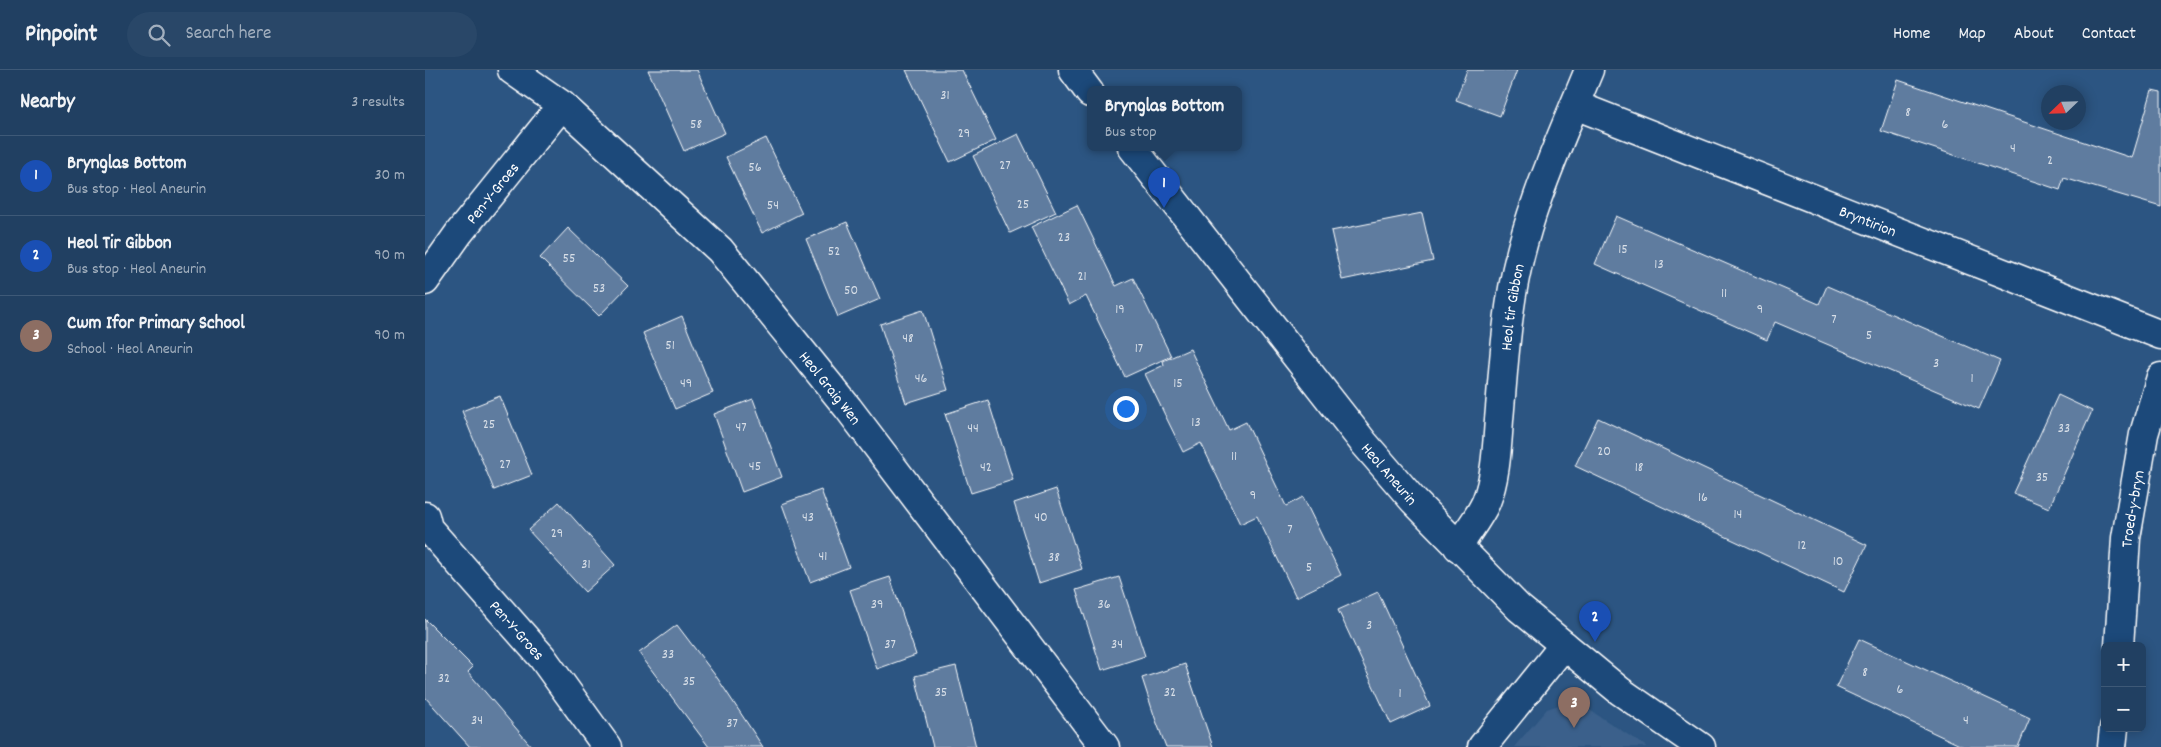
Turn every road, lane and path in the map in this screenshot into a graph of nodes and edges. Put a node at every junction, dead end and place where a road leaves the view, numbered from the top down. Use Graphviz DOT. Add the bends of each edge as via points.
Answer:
graph roads {
  1 [pos="512,70"];
  2 [pos="1589,70"];
  3 [pos="562,105"];
  4 [pos="1575,105"];
  5 [pos="1135,151"];
  6 [pos="425,281"];
  7 [pos="2161,335"];
  8 [pos="2161,377"];
  9 [pos="425,516"];
  10 [pos="1458,547"];
  11 [pos="2119,642"];
  12 [pos="1564,645"];
  13 [pos="2114,732"];
  14 [pos="607,747"];
  15 [pos="1105,747"];
  16 [pos="1481,747"];
  17 [pos="1701,747"];
  18 [pos="2112,747"];
  1 -- 3 [label="street, Heol Graig Wen"];
  2 -- 4 [label="street, Heol tir Gibbon"];
  3 -- 6 [label="street, Pen-Y-Groes" via="459,233"];
  3 -- 15 [label="street, Heol Graig Wen" via="720,250 849,408"];
  4 -- 7 [label="street, Bryntirion"];
  4 -- 10 [label="street, Heol tir Gibbon" via="1539,196 1513,286 1497,446 1485,502"];
  5 -- 10 [label="street, Heol Aneurin" via="1364,443"];
  8 -- 11 [label="street, Troed-y-bryn" via="2144,434 2126,538"];
  9 -- 14 [label="street, Pen-Y-Groes" via="428,528 542,657"];
  10 -- 12 [label="street, Heol Aneurin" via="1519,608"];
  12 -- 16 [label="street"];
  12 -- 17 [label="street, Heol Aneurin" via="1643,708"];
  13 -- 18 [label="street"];
}
